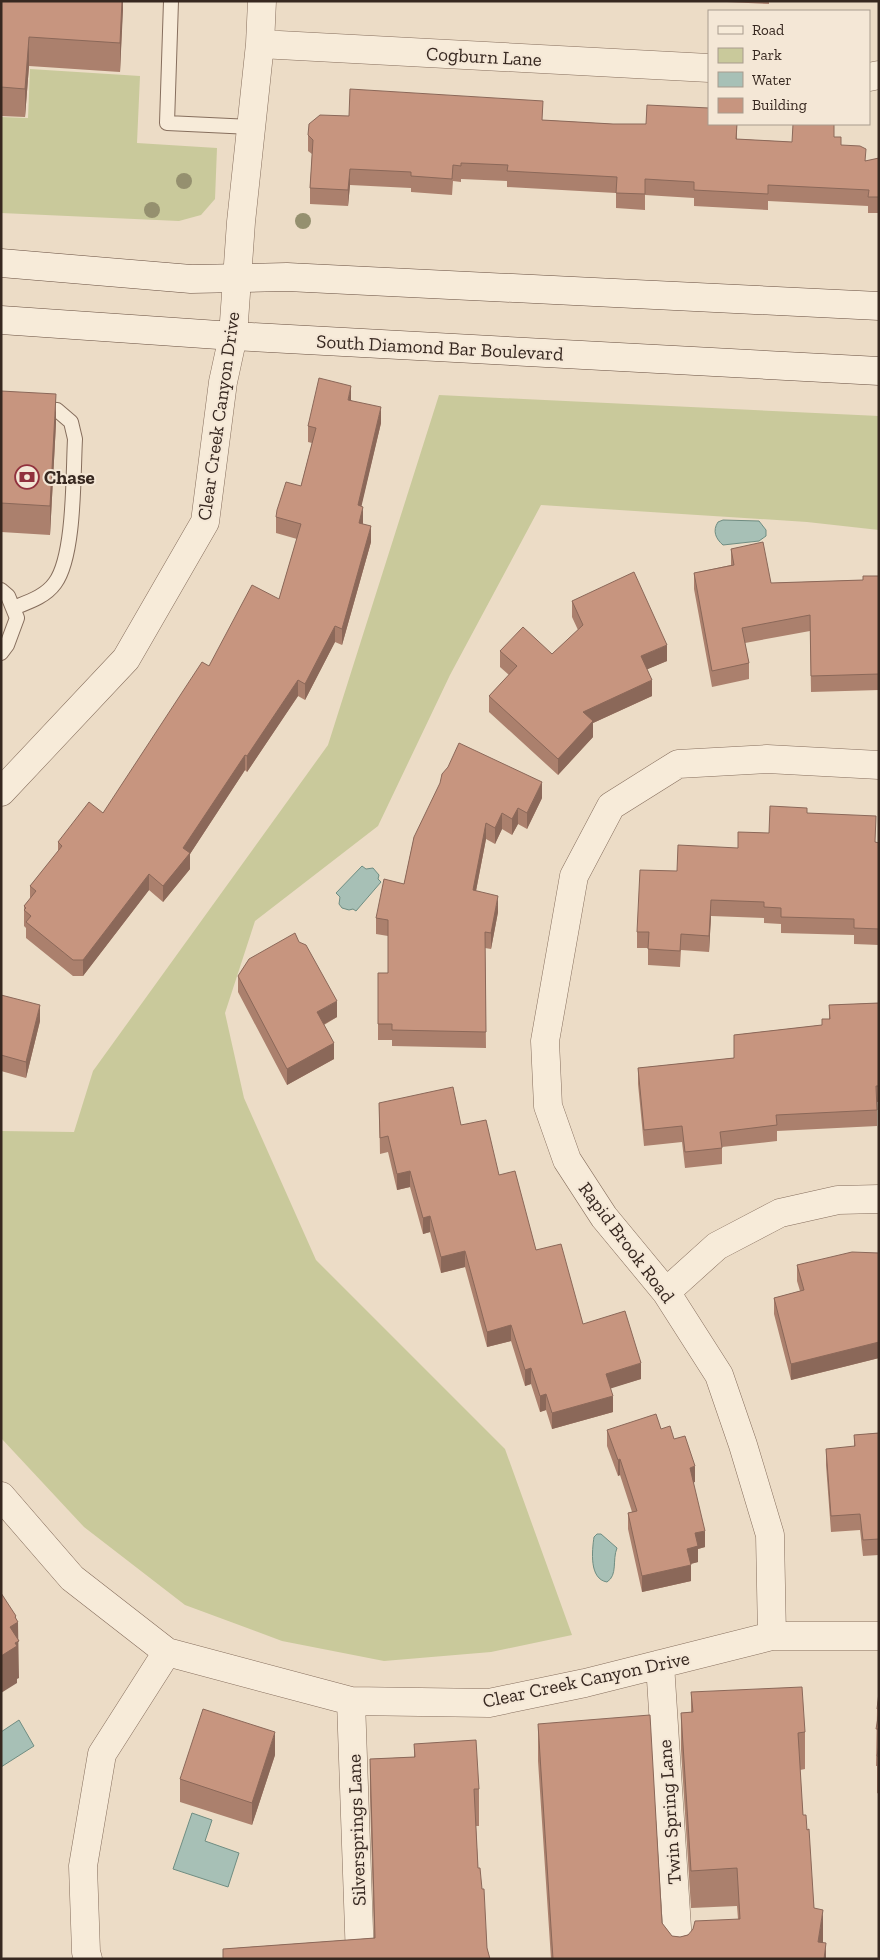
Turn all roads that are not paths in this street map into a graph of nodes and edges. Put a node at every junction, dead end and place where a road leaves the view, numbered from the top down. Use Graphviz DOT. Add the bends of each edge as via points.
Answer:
graph roads {
  1 [pos="171,1"];
  2 [pos="262,1"];
  3 [pos="260,44"];
  4 [pos="708,68"];
  5 [pos="251,127"];
  6 [pos="1,263"];
  7 [pos="237,277"];
  8 [pos="879,306"];
  9 [pos="1,320"];
  10 [pos="233,336"];
  11 [pos="879,371"];
  12 [pos="1,406"];
  13 [pos="1,590"];
  14 [pos="13,608"];
  15 [pos="1,653"];
  16 [pos="879,765"];
  17 [pos="1,792"];
  18 [pos="879,1199"];
  19 [pos="666,1292"];
  20 [pos="3,1501"];
  21 [pos="772,1636"];
  22 [pos="879,1636"];
  23 [pos="168,1652"];
  24 [pos="660,1664"];
  25 [pos="351,1701"];
  26 [pos="88,1959"];
  27 [pos="360,1959"];
  28 [pos="679,1959"];
  1 -- 5 [label="lane" via="167,123"];
  2 -- 3 [label="street, Clear Creek Canyon Drive"];
  3 -- 4 [label="street, Cogburn Lane"];
  3 -- 5 [label="street, Clear Creek Canyon Drive"];
  5 -- 7 [label="street, Clear Creek Canyon Drive"];
  6 -- 7 [label="street" via="191,279"];
  7 -- 8 [label="street" via="454,284"];
  7 -- 10 [label="street, Clear Creek Canyon Drive"];
  9 -- 10 [label="street, South Diamond Bar Boulevard"];
  10 -- 11 [label="street, South Diamond Bar Boulevard"];
  10 -- 17 [label="street, Clear Creek Canyon Drive" via="223,382 206,522 126,659"];
  12 -- 14 [label="lane" via="57,410 71,422 75,439 64,568 55,584 43,595"];
  13 -- 14 [label="lane"];
  14 -- 15 [label="lane" via="17,618"];
  16 -- 19 [label="street, Rapid Brook Road" via="766,759 678,764 611,806 574,876 545,1042 548,1106 567,1160 604,1217"];
  18 -- 19 [label="street" via="838,1200 780,1213 718,1246"];
  19 -- 21 [label="street, Rapid Brook Road" via="719,1375 743,1445 770,1535"];
  20 -- 23 [label="street, Clear Creek Canyon Drive" via="72,1578"];
  21 -- 22 [label="street, Clear Creek Canyon Drive"];
  21 -- 24 [label="street, Clear Creek Canyon Drive"];
  23 -- 25 [label="street, Clear Creek Canyon Drive"];
  23 -- 26 [label="street" via="102,1754 83,1866"];
  24 -- 25 [label="street, Clear Creek Canyon Drive" via="489,1703"];
  24 -- 28 [label="street, Twin Spring Lane"];
  25 -- 27 [label="street, Silversprings Lane"];
}
